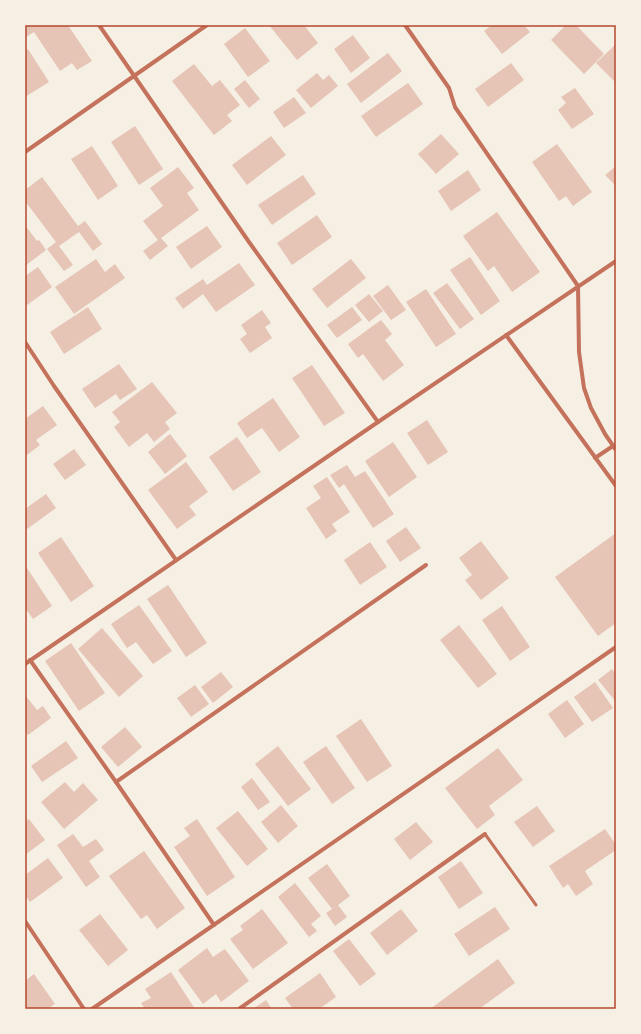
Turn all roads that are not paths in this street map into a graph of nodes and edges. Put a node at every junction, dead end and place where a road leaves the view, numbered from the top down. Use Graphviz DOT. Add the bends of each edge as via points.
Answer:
graph roads {
  1 [pos="99,25"];
  2 [pos="207,25"];
  3 [pos="405,25"];
  4 [pos="134,76"];
  5 [pos="25,152"];
  6 [pos="616,261"];
  7 [pos="578,286"];
  8 [pos="506,335"];
  9 [pos="25,342"];
  10 [pos="378,422"];
  11 [pos="614,448"];
  12 [pos="595,458"];
  13 [pos="616,486"];
  14 [pos="176,560"];
  15 [pos="426,565"];
  16 [pos="616,647"];
  17 [pos="30,660"];
  18 [pos="25,664"];
  19 [pos="116,782"];
  20 [pos="485,834"];
  21 [pos="536,905"];
  22 [pos="25,922"];
  23 [pos="214,925"];
  24 [pos="84,1009"];
  25 [pos="92,1009"];
  26 [pos="239,1009"];
  1 -- 4 [label="street"];
  2 -- 4 [label="street"];
  3 -- 7 [label="street" via="448,88 455,107"];
  4 -- 5 [label="street"];
  4 -- 10 [label="street"];
  6 -- 7 [label="street"];
  7 -- 8 [label="street"];
  7 -- 11 [label="street" via="579,352 584,388 591,408"];
  8 -- 10 [label="street"];
  8 -- 12 [label="street"];
  9 -- 14 [label="street"];
  10 -- 14 [label="street"];
  11 -- 12 [label="street"];
  12 -- 13 [label="street"];
  14 -- 17 [label="street"];
  15 -- 19 [label="street"];
  16 -- 23 [label="street"];
  17 -- 18 [label="street"];
  17 -- 19 [label="street"];
  19 -- 23 [label="street"];
  20 -- 21 [label="lane"];
  20 -- 26 [label="street"];
  22 -- 24 [label="street"];
  23 -- 25 [label="street"];
}
